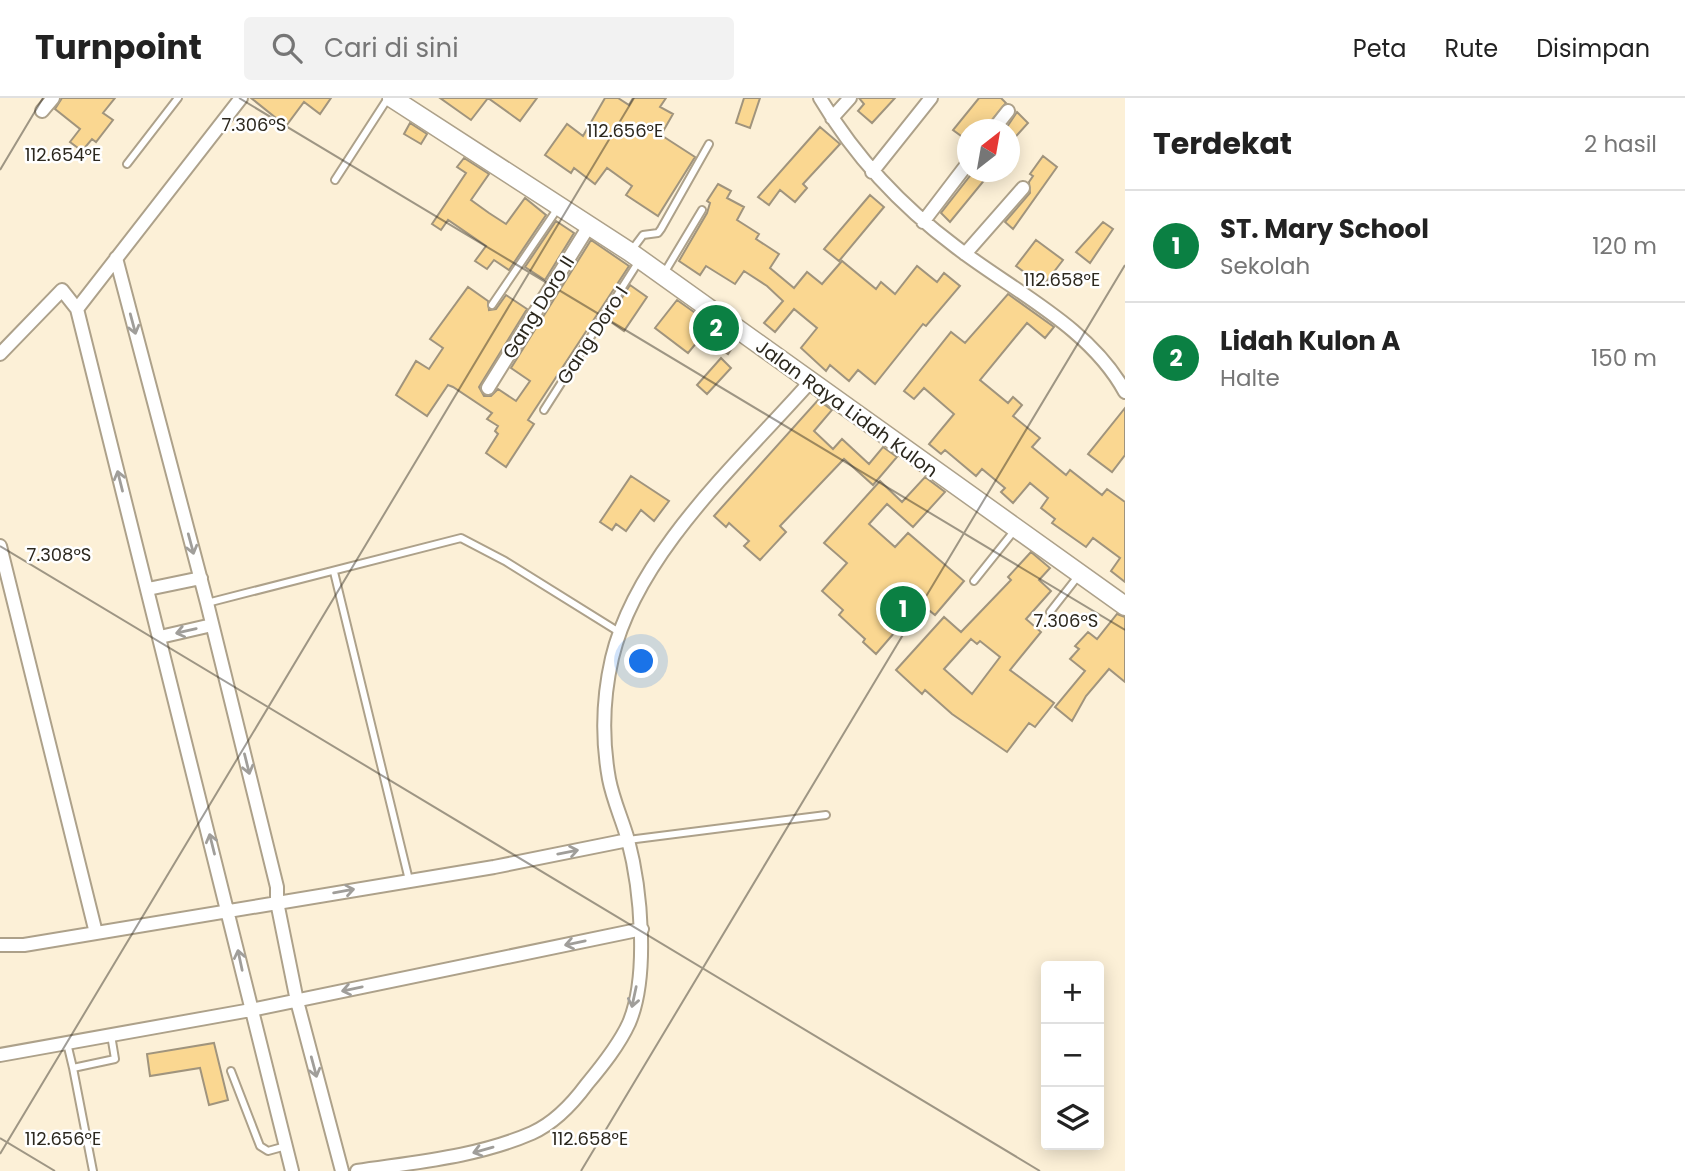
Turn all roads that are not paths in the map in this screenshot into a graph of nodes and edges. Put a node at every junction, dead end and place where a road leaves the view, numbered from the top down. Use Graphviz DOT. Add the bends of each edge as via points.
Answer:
graph roads {
  1 [pos="53,98"];
  2 [pos="178,98"];
  3 [pos="241,98"];
  4 [pos="390,98"];
  5 [pos="820,98"];
  6 [pos="850,98"];
  7 [pos="931,98"];
  8 [pos="42,111"];
  9 [pos="1007,111"];
  10 [pos="832,118"];
  11 [pos="1001,119"];
  12 [pos="709,144"];
  13 [pos="127,164"];
  14 [pos="872,172"];
  15 [pos="957,177"];
  16 [pos="335,180"];
  17 [pos="1023,188"];
  18 [pos="559,206"];
  19 [pos="702,210"];
  20 [pos="923,222"];
  21 [pos="589,226"];
  22 [pos="965,254"];
  23 [pos="635,256"];
  24 [pos="116,258"];
  25 [pos="662,276"];
  26 [pos="492,305"];
  27 [pos="77,309"];
  28 [pos="0,354"];
  29 [pos="810,382"];
  30 [pos="488,388"];
  31 [pos="1125,392"];
  32 [pos="544,410"];
  33 [pos="1016,529"];
  34 [pos="0,546"];
  35 [pos="334,572"];
  36 [pos="1080,575"];
  37 [pos="201,578"];
  38 [pos="974,581"];
  39 [pos="148,589"];
  40 [pos="207,603"];
  41 [pos="1125,606"];
  42 [pos="1050,612"];
  43 [pos="212,625"];
  44 [pos="619,632"];
  45 [pos="160,637"];
  46 [pos="826,815"];
  47 [pos="628,840"];
  48 [pos="409,880"];
  49 [pos="277,902"];
  50 [pos="229,911"];
  51 [pos="642,929"];
  52 [pos="96,933"];
  53 [pos="0,945"];
  54 [pos="297,1000"];
  55 [pos="251,1010"];
  56 [pos="111,1035"];
  57 [pos="68,1043"];
  58 [pos="0,1055"];
  59 [pos="73,1068"];
  60 [pos="231,1071"];
  61 [pos="286,1146"];
  62 [pos="93,1171"];
  63 [pos="292,1171"];
  64 [pos="342,1171"];
  65 [pos="357,1171"];
  1 -- 8 [label="street"];
  2 -- 13 [label="lane"];
  3 -- 24 [label="street"];
  4 -- 16 [label="lane"];
  4 -- 18 [label="main road, Jalan Raya Lidah Kulon"];
  5 -- 10 [label="street"];
  6 -- 10 [label="street"];
  7 -- 14 [label="street"];
  9 -- 11 [label="street"];
  10 -- 14 [label="street"];
  12 -- 23 [label="lane" via="661,229 643,235"];
  14 -- 20 [label="street"];
  15 -- 20 [label="street"];
  17 -- 22 [label="street"];
  18 -- 21 [label="main road, Jalan Raya Lidah Kulon"];
  18 -- 26 [label="lane"];
  19 -- 25 [label="lane"];
  20 -- 22 [label="street"];
  21 -- 23 [label="main road, Jalan Raya Lidah Kulon"];
  21 -- 30 [label="street, Gang Doro II"];
  22 -- 31 [label="street" via="1087,342"];
  23 -- 25 [label="main road, Jalan Raya Lidah Kulon"];
  23 -- 32 [label="lane, Gang Doro I"];
  24 -- 27 [label="street"];
  24 -- 37 [label="street, one-way"];
  25 -- 29 [label="main road, Jalan Raya Lidah Kulon"];
  27 -- 28 [label="street" via="62,290"];
  39 -- 27 [label="street, one-way"];
  29 -- 33 [label="main road, Jalan Raya Lidah Kulon"];
  29 -- 44 [label="street" via="660,552"];
  33 -- 36 [label="main road, Jalan Raya Lidah Kulon"];
  33 -- 38 [label="lane"];
  34 -- 52 [label="street"];
  35 -- 40 [label="lane"];
  35 -- 44 [label="lane" via="461,538"];
  35 -- 48 [label="lane"];
  36 -- 41 [label="main road, Jalan Raya Lidah Kulon"];
  36 -- 42 [label="lane"];
  37 -- 39 [label="street"];
  37 -- 40 [label="street"];
  39 -- 45 [label="street"];
  40 -- 43 [label="street"];
  43 -- 45 [label="street, one-way"];
  43 -- 49 [label="street, one-way"];
  44 -- 47 [label="street" via="606,691 605,742 610,780"];
  50 -- 45 [label="street, one-way"];
  46 -- 47 [label="lane"];
  48 -- 47 [label="street, one-way"];
  47 -- 51 [label="street"];
  49 -- 48 [label="street, one-way"];
  49 -- 50 [label="street"];
  49 -- 54 [label="street"];
  50 -- 52 [label="street"];
  55 -- 50 [label="street, one-way"];
  51 -- 54 [label="street, one-way"];
  51 -- 65 [label="street, one-way" via="640,972 629,1022 572,1104 535,1132 480,1152"];
  52 -- 53 [label="street"];
  54 -- 55 [label="street"];
  54 -- 64 [label="street, one-way"];
  55 -- 56 [label="street"];
  55 -- 61 [label="street"];
  56 -- 57 [label="street"];
  56 -- 59 [label="lane" via="115,1059"];
  57 -- 58 [label="street"];
  57 -- 59 [label="lane"];
  59 -- 62 [label="lane"];
  60 -- 61 [label="lane" via="260,1146 268,1151"];
  61 -- 63 [label="street"];
}
